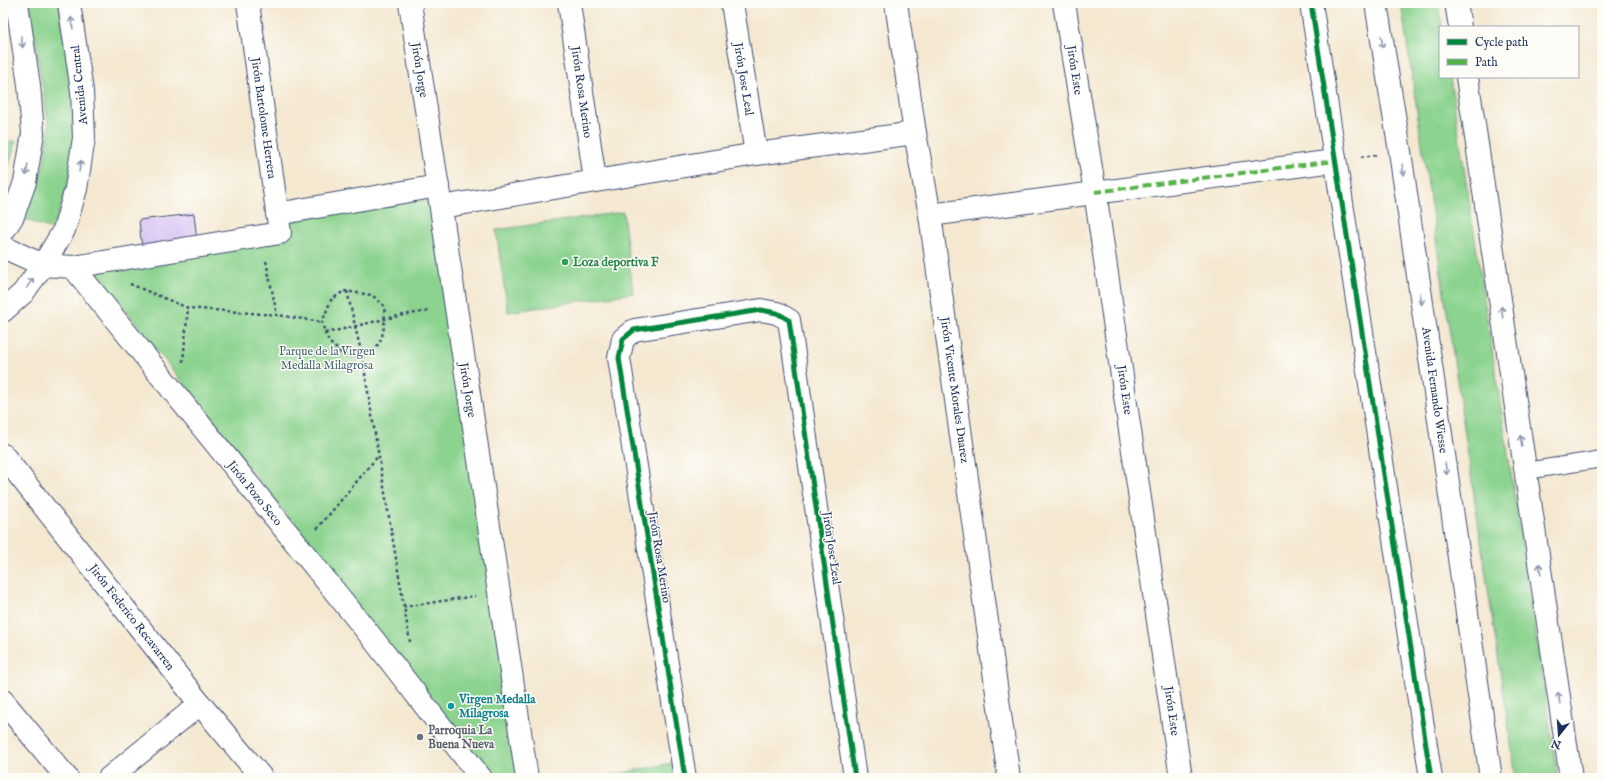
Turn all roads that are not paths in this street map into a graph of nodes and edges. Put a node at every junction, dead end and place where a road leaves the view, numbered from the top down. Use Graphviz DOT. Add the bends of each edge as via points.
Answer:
graph roads {
  1 [pos="17,3"];
  2 [pos="69,3"];
  3 [pos="248,3"];
  4 [pos="410,3"];
  5 [pos="569,3"];
  6 [pos="732,3"];
  7 [pos="896,3"];
  8 [pos="1064,3"];
  9 [pos="1311,3"];
  10 [pos="1376,3"];
  11 [pos="1456,3"];
  12 [pos="1460,26"];
  13 [pos="1467,78"];
  14 [pos="915,133"];
  15 [pos="756,154"];
  16 [pos="1334,161"];
  17 [pos="595,180"];
  18 [pos="1095,192"];
  19 [pos="439,197"];
  20 [pos="930,215"];
  21 [pos="273,228"];
  22 [pos="3,232"];
  23 [pos="3,247"];
  24 [pos="43,265"];
  25 [pos="73,267"];
  26 [pos="3,311"];
  27 [pos="623,339"];
  28 [pos="3,455"];
  29 [pos="1602,459"];
  30 [pos="1526,471"];
  31 [pos="3,701"];
  32 [pos="200,704"];
  33 [pos="67,778"];
  34 [pos="110,778"];
  35 [pos="262,778"];
  36 [pos="481,778"];
  37 [pos="527,778"];
  38 [pos="685,778"];
  39 [pos="855,778"];
  40 [pos="1010,778"];
  41 [pos="1182,778"];
  42 [pos="1432,778"];
  43 [pos="1491,778"];
  44 [pos="1571,778"];
  1 -- 22 [label="street, one-way" via="33,133 25,182 13,216"];
  24 -- 2 [label="street, Avenida Central, one-way" via="64,230 76,189 84,138 82,91"];
  3 -- 21 [label="street, Jirón Bartolome Herrera"];
  4 -- 19 [label="street, Jirón Jorge"];
  5 -- 17 [label="street, Jirón Rosa Merino"];
  6 -- 15 [label="street, Jirón Jose Leal"];
  7 -- 14 [label="street, Jirón Vicente Morales Duarez"];
  8 -- 18 [label="street, Jirón Este"];
  9 -- 16 [label="street"];
  10 -- 43 [label="street, Avenida Fernando Wiesse, one-way"];
  11 -- 12 [label="street"];
  30 -- 13 [label="street, one-way"];
  14 -- 15 [label="street"];
  14 -- 20 [label="street, Jirón Vicente Morales Duarez"];
  15 -- 17 [label="street"];
  16 -- 18 [label="street"];
  16 -- 42 [label="street"];
  17 -- 19 [label="street"];
  18 -- 20 [label="street"];
  18 -- 41 [label="street, Jirón Este"];
  19 -- 21 [label="street"];
  19 -- 37 [label="street, Jirón Jorge"];
  20 -- 40 [label="street, Jirón Vicente Morales Duarez"];
  21 -- 25 [label="street"];
  23 -- 24 [label="street"];
  24 -- 25 [label="street"];
  26 -- 24 [label="street, Avenida Central, one-way" via="23,293"];
  25 -- 36 [label="street, Jirón Pozo Seco" via="370,635"];
  27 -- 38 [label="street, Jirón Rosa Merino" via="619,358"];
  27 -- 39 [label="street, Jirón Jose Leal" via="634,330 761,310 777,313 789,320"];
  28 -- 32 [label="street, Jirón Federico Recavarren"];
  29 -- 30 [label="lane"];
  44 -- 30 [label="street, one-way"];
  31 -- 33 [label="street"];
  32 -- 34 [label="street"];
  32 -- 35 [label="street, Jirón Federico Recavarren"];
}
